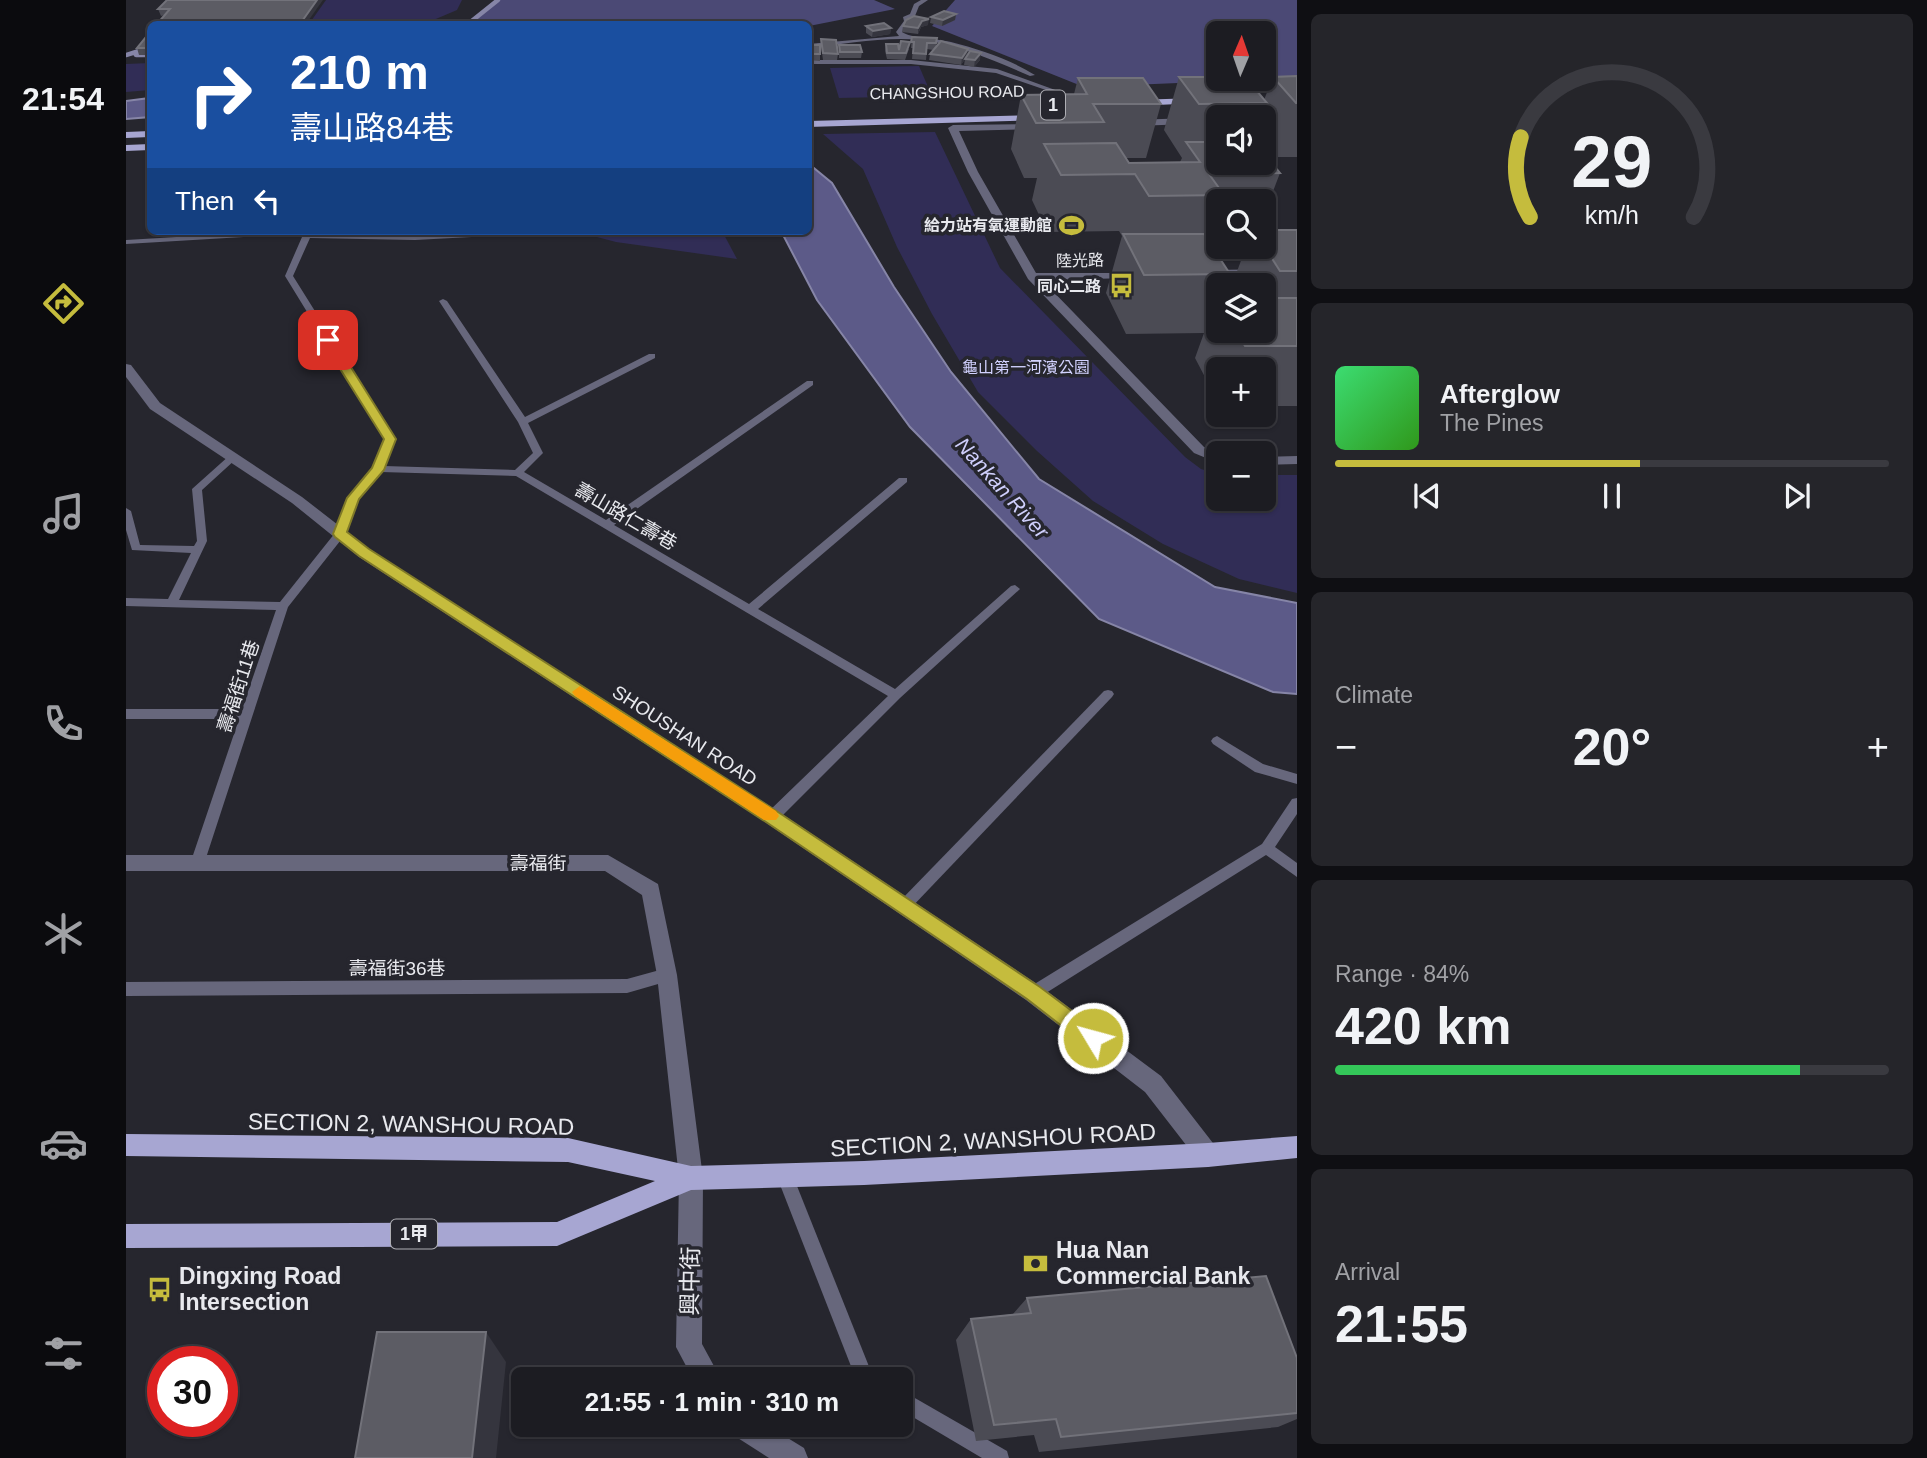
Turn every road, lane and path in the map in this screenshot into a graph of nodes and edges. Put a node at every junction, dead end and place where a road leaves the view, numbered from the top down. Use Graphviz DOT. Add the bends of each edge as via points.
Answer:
graph roads {
  1 [pos="925,0"];
  2 [pos="905,38"];
  3 [pos="812,46"];
  4 [pos="812,62"];
  5 [pos="1038,78"];
  6 [pos="1077,99"];
  7 [pos="1201,101"];
  8 [pos="1092,104"];
  9 [pos="1065,105"];
  10 [pos="1206,112"];
  11 [pos="1120,114"];
  12 [pos="1206,119"];
  13 [pos="1051,121"];
  14 [pos="812,124"];
  15 [pos="147,134"];
  16 [pos="126,135"];
  17 [pos="147,147"];
  18 [pos="126,148"];
  19 [pos="245,235"];
  20 [pos="277,235"];
  21 [pos="476,235"];
  22 [pos="306,237"];
  23 [pos="126,242"];
  24 [pos="1297,273"];
  25 [pos="1198,275"];
  26 [pos="1143,276"];
  27 [pos="1032,278"];
  28 [pos="443,301"];
  29 [pos="652,356"];
  30 [pos="126,368"];
  31 [pos="810,383"];
  32 [pos="523,422"];
  33 [pos="1206,453"];
  34 [pos="233,457"];
  35 [pos="1297,460"];
  36 [pos="1276,461"];
  37 [pos="378,470"];
  38 [pos="517,473"];
  39 [pos="903,480"];
  40 [pos="126,511"];
  41 [pos="606,525"];
  42 [pos="340,534"];
  43 [pos="197,550"];
  44 [pos="1015,589"];
  45 [pos="126,602"];
  46 [pos="172,603"];
  47 [pos="283,606"];
  48 [pos="750,609"];
  49 [pos="1108,694"];
  50 [pos="896,695"];
  51 [pos="126,714"];
  52 [pos="247,714"];
  53 [pos="1216,741"];
  54 [pos="1297,779"];
  55 [pos="1297,803"];
  56 [pos="772,817"];
  57 [pos="1267,848"];
  58 [pos="126,863"];
  59 [pos="197,864"];
  60 [pos="1297,871"];
  61 [pos="904,906"];
  62 [pos="667,975"];
  63 [pos="126,989"];
  64 [pos="1033,993"];
  65 [pos="126,1145"];
  66 [pos="1297,1147"];
  67 [pos="1208,1155"];
  68 [pos="785,1177"];
  69 [pos="691,1178"];
  70 [pos="126,1236"];
  71 [pos="701,1367"];
  72 [pos="860,1367"];
  73 [pos="913,1406"];
  74 [pos="760,1437"];
  75 [pos="794,1458"];
  76 [pos="1000,1458"];
  1 -- 2 [label="lane" via="906,17 899,32"];
  2 -- 3 [label="lane"];
  2 -- 5 [label="lane" via="966,48"];
  4 -- 6 [label="lane" via="911,62 997,71"];
  7 -- 11 [label="main road"];
  8 -- 9 [label="main road, 1"];
  10 -- 11 [label="main road"];
  11 -- 12 [label="street"];
  13 -- 14 [label="main road, CHANGSHOU ROAD / 1"];
  13 -- 27 [label="street, CHANGSHOU ROAD" via="953,128 972,172"];
  15 -- 16 [label="main road"];
  17 -- 18 [label="main road"];
  19 -- 23 [label="lane"];
  20 -- 22 [label="lane"];
  21 -- 22 [label="lane"];
  22 -- 37 [label="lane" via="289,276 390,439"];
  24 -- 25 [label="street"];
  26 -- 27 [label="street, 陸光路"];
  27 -- 33 [label="street"];
  28 -- 32 [label="lane"];
  29 -- 32 [label="lane"];
  30 -- 34 [label="street, SHOUSHAN ROAD" via="155,406"];
  31 -- 41 [label="lane"];
  32 -- 38 [label="lane" via="538,453"];
  34 -- 42 [label="street, SHOUSHAN ROAD"];
  34 -- 43 [label="lane" via="197,489 202,541"];
  35 -- 36 [label="street"];
  37 -- 38 [label="lane"];
  37 -- 42 [label="lane, 壽福街11巷" via="353,498"];
  38 -- 41 [label="lane, 壽山路仁壽巷"];
  39 -- 48 [label="lane"];
  40 -- 43 [label="lane" via="136,548"];
  41 -- 48 [label="lane, 壽山路仁壽巷"];
  42 -- 47 [label="lane, 壽福街11巷"];
  42 -- 56 [label="street, SHOUSHAN ROAD"];
  43 -- 46 [label="lane"];
  44 -- 50 [label="lane"];
  45 -- 46 [label="lane"];
  46 -- 47 [label="lane"];
  47 -- 52 [label="lane, 壽福街11巷"];
  48 -- 50 [label="lane, 壽山路仁壽巷"];
  49 -- 61 [label="lane"];
  50 -- 56 [label="lane"];
  51 -- 52 [label="lane"];
  52 -- 59 [label="lane, 壽福街11巷"];
  53 -- 54 [label="lane" via="1259,768"];
  55 -- 57 [label="lane"];
  56 -- 61 [label="street, SHOUSHAN ROAD"];
  57 -- 60 [label="lane"];
  57 -- 64 [label="lane"];
  58 -- 59 [label="street, 壽福街"];
  59 -- 62 [label="street, 壽福街" via="608,863 651,890"];
  61 -- 64 [label="street, SHOUSHAN ROAD"];
  62 -- 63 [label="lane, 壽福街36巷" via="627,986"];
  62 -- 69 [label="street, 壽福街"];
  64 -- 67 [label="street, SHOUSHAN ROAD" via="1153,1084"];
  65 -- 69 [label="main road, SECTION 2, WANSHOU ROAD / 1甲" via="568,1150"];
  66 -- 67 [label="main road, SECTION 2, WANSHOU ROAD / 1甲"];
  67 -- 68 [label="main road, SECTION 2, WANSHOU ROAD / 1甲"];
  68 -- 69 [label="main road, SECTION 2, WANSHOU ROAD / 1甲"];
  68 -- 72 [label="lane"];
  69 -- 70 [label="main road, SECTION 2, WANSHOU ROAD / 1甲" via="557,1234"];
  69 -- 71 [label="street, 興中街" via="689,1347"];
  73 -- 76 [label="lane"];
  74 -- 75 [label="street"];
}
